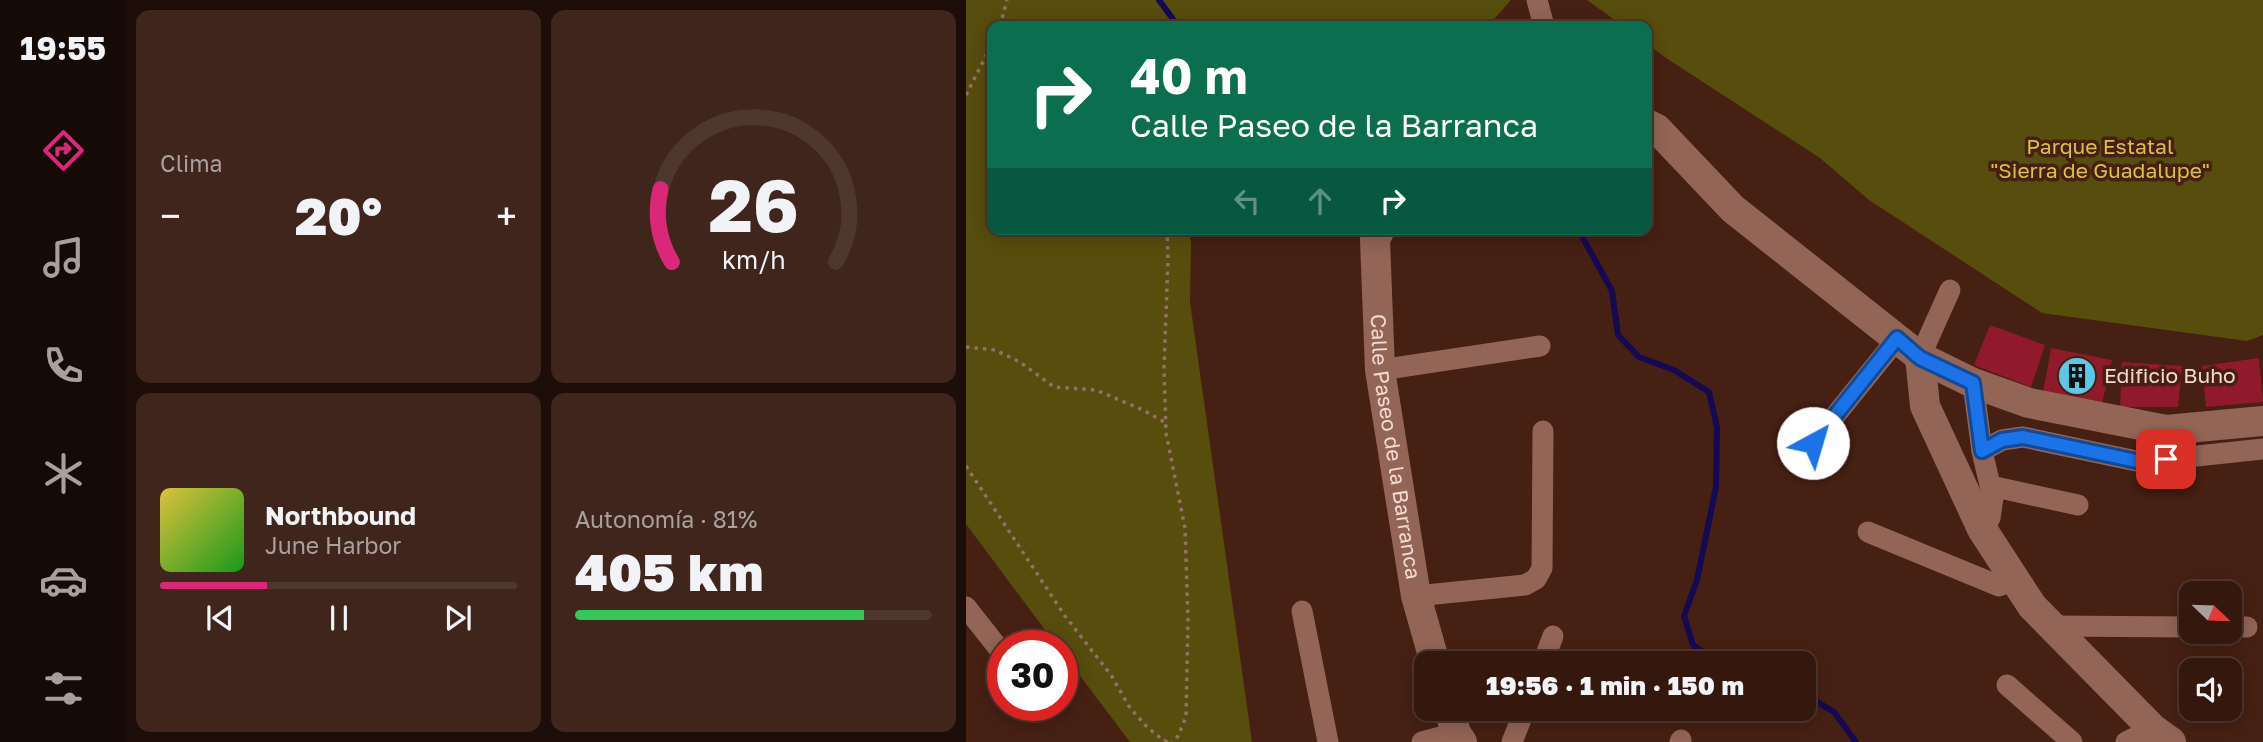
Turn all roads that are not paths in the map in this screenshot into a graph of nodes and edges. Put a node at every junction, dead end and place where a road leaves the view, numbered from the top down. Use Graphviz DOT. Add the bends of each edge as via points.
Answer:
graph roads {
  1 [pos="1537,0"];
  2 [pos="1543,21"];
  3 [pos="1652,126"];
  4 [pos="1377,235"];
  5 [pos="1950,290"];
  6 [pos="1897,338"];
  7 [pos="1540,346"];
  8 [pos="1920,358"];
  9 [pos="1380,370"];
  10 [pos="1973,383"];
  11 [pos="2263,421"];
  12 [pos="1542,431"];
  13 [pos="1813,443"];
  14 [pos="2263,449"];
  15 [pos="1982,451"];
  16 [pos="1991,486"];
  17 [pos="2078,505"];
  18 [pos="1982,529"];
  19 [pos="1868,532"];
  20 [pos="2015,580"];
  21 [pos="1416,596"];
  22 [pos="966,607"];
  23 [pos="1302,611"];
  24 [pos="2052,626"];
  25 [pos="2179,627"];
  26 [pos="987,634"];
  27 [pos="1553,636"];
  28 [pos="1432,651"];
  29 [pos="1547,651"];
  30 [pos="2007,685"];
  31 [pos="1520,721"];
  32 [pos="1456,728"];
  33 [pos="2162,735"];
  34 [pos="1328,742"];
  35 [pos="1422,742"];
  36 [pos="1512,742"];
  37 [pos="2072,742"];
  38 [pos="2126,742"];
  1 -- 2 [label="street"];
  3 -- 6 [label="street" via="1733,209"];
  4 -- 9 [label="street, Calle Paseo de la Barranca"];
  5 -- 8 [label="street"];
  6 -- 8 [label="street"];
  6 -- 13 [label="street"];
  7 -- 9 [label="street"];
  8 -- 10 [label="street"];
  8 -- 18 [label="street" via="1925,406"];
  9 -- 21 [label="street, Calle Paseo de la Barranca"];
  10 -- 11 [label="street" via="2029,403 2166,430"];
  10 -- 15 [label="street"];
  12 -- 21 [label="street" via="1542,568 1536,579 1525,585"];
  14 -- 15 [label="street" via="2141,462 2023,437 2002,440"];
  15 -- 16 [label="street"];
  16 -- 17 [label="street"];
  16 -- 18 [label="street" via="1992,510"];
  18 -- 20 [label="street"];
  19 -- 20 [label="street" via="1999,586"];
  20 -- 24 [label="street" via="2032,607"];
  21 -- 28 [label="street, Calle Paseo de la Barranca"];
  22 -- 26 [label="street"];
  23 -- 34 [label="street"];
  24 -- 25 [label="street"];
  24 -- 33 [label="street"];
  27 -- 29 [label="street"];
  30 -- 37 [label="street"];
  31 -- 36 [label="street"];
  32 -- 35 [label="street"];
  33 -- 38 [label="street"];
}
